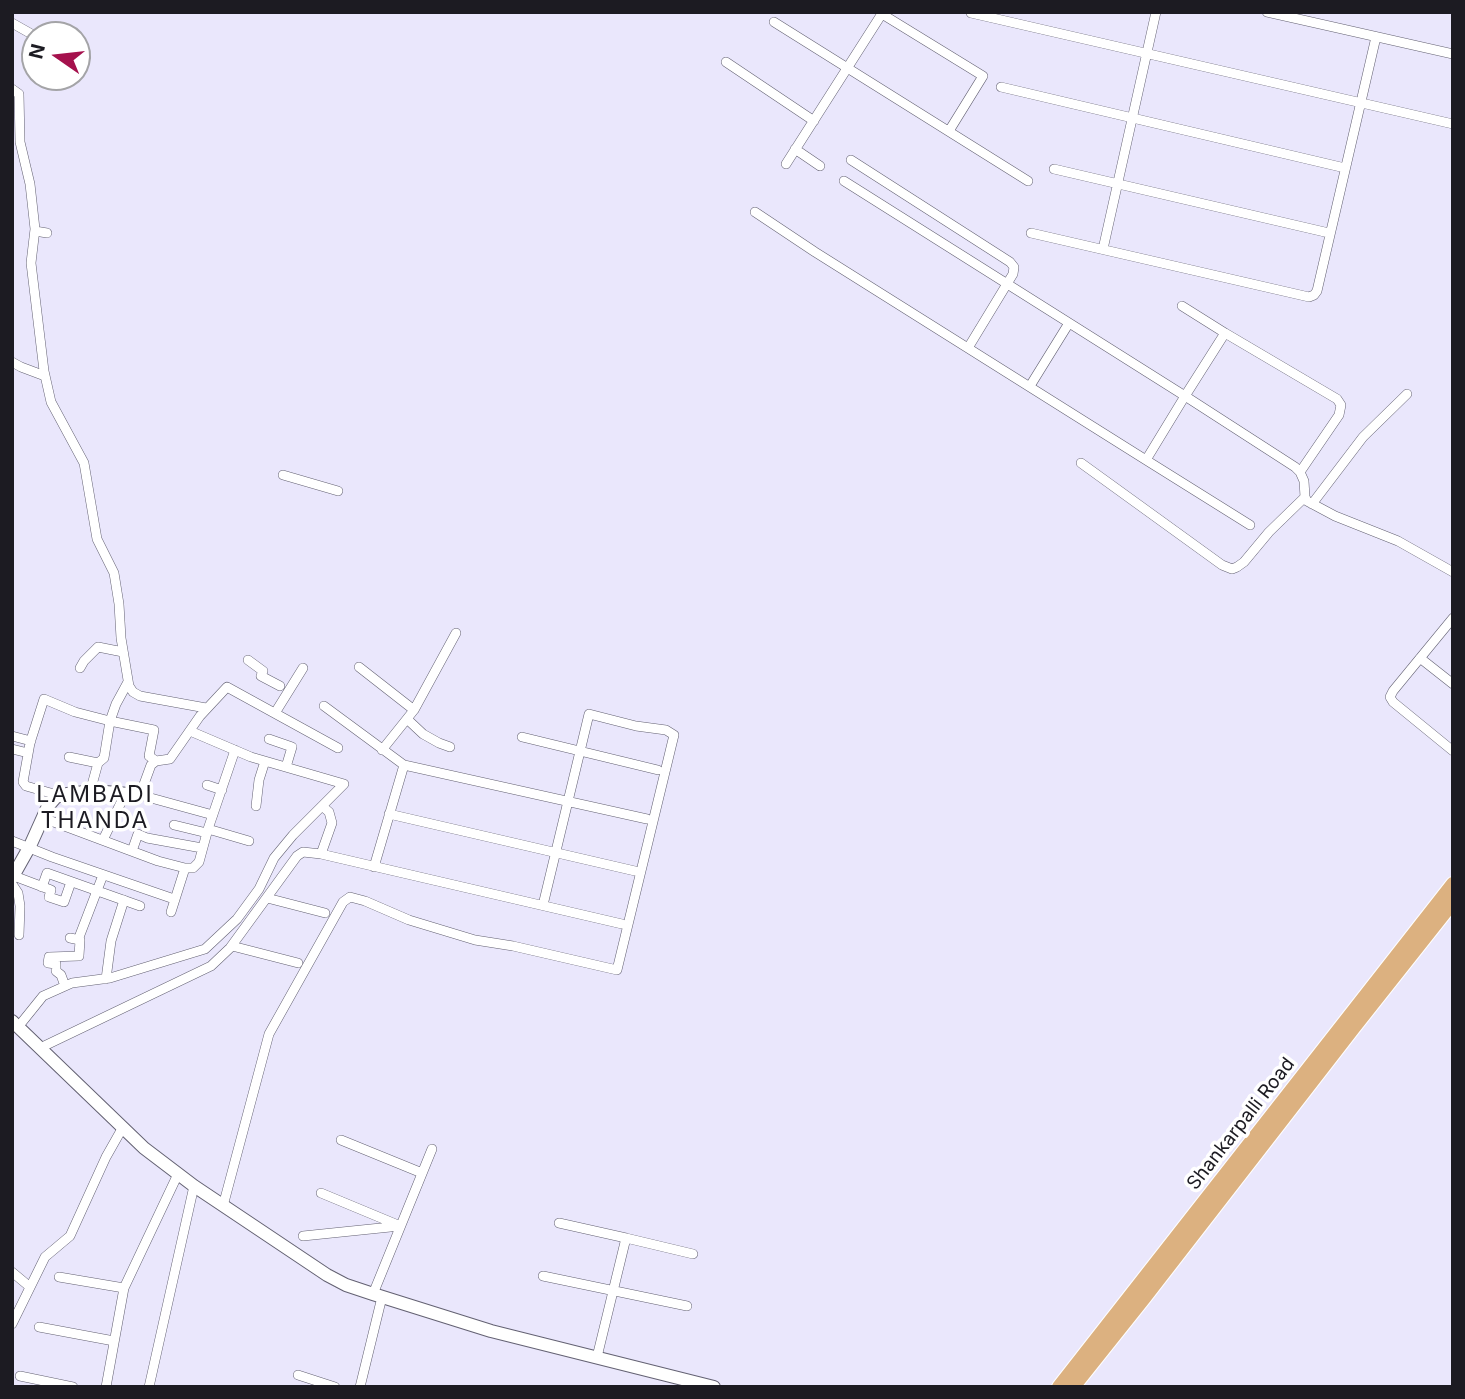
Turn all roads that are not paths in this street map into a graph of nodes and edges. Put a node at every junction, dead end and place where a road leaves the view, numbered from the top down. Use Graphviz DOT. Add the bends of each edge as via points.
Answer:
graph roads {
  1 [pos="1156,12"];
  2 [pos="1266,12"];
  3 [pos="883,13"];
  4 [pos="971,13"];
  5 [pos="774,22"];
  6 [pos="1376,37"];
  7 [pos="1147,54"];
  8 [pos="1453,54"];
  9 [pos="726,62"];
  10 [pos="849,67"];
  11 [pos="1001,87"];
  12 [pos="12,89"];
  13 [pos="1360,103"];
  14 [pos="1132,119"];
  15 [pos="814,121"];
  16 [pos="1453,124"];
  17 [pos="948,131"];
  18 [pos="795,149"];
  19 [pos="851,160"];
  20 [pos="786,164"];
  21 [pos="820,166"];
  22 [pos="1345,168"];
  23 [pos="1054,169"];
  24 [pos="844,181"];
  25 [pos="1028,181"];
  26 [pos="1118,184"];
  27 [pos="755,212"];
  28 [pos="35,231"];
  29 [pos="47,233"];
  30 [pos="1031,233"];
  31 [pos="1329,233"];
  32 [pos="1102,249"];
  33 [pos="1007,283"];
  34 [pos="1182,306"];
  35 [pos="1069,323"];
  36 [pos="1225,332"];
  37 [pos="968,348"];
  38 [pos="12,362"];
  39 [pos="45,376"];
  40 [pos="1030,386"];
  41 [pos="1407,394"];
  42 [pos="1185,396"];
  43 [pos="1146,460"];
  44 [pos="1081,463"];
  45 [pos="1300,472"];
  46 [pos="283,475"];
  47 [pos="338,491"];
  48 [pos="1308,501"];
  49 [pos="1250,525"];
  50 [pos="1453,572"];
  51 [pos="1453,618"];
  52 [pos="456,633"];
  53 [pos="123,652"];
  54 [pos="1420,658"];
  55 [pos="248,660"];
  56 [pos="359,667"];
  57 [pos="80,668"];
  58 [pos="303,668"];
  59 [pos="128,682"];
  60 [pos="1453,684"];
  61 [pos="280,685"];
  62 [pos="324,706"];
  63 [pos="206,708"];
  64 [pos="414,710"];
  65 [pos="275,713"];
  66 [pos="407,719"];
  67 [pos="110,721"];
  68 [pos="190,731"];
  69 [pos="12,736"];
  70 [pos="522,737"];
  71 [pos="269,739"];
  72 [pos="31,741"];
  73 [pos="450,747"];
  74 [pos="338,748"];
  75 [pos="12,749"];
  76 [pos="235,750"];
  77 [pos="382,750"];
  78 [pos="580,751"];
  79 [pos="1453,751"];
  80 [pos="28,753"];
  81 [pos="69,757"];
  82 [pos="156,761"];
  83 [pos="265,761"];
  84 [pos="98,763"];
  85 [pos="404,765"];
  86 [pos="286,767"];
  87 [pos="658,770"];
  88 [pos="207,785"];
  89 [pos="222,790"];
  90 [pos="90,792"];
  91 [pos="125,793"];
  92 [pos="140,795"];
  93 [pos="56,797"];
  94 [pos="568,802"];
  95 [pos="256,806"];
  96 [pos="322,806"];
  97 [pos="196,810"];
  98 [pos="389,814"];
  99 [pos="213,815"];
  100 [pos="43,818"];
  101 [pos="647,820"];
  102 [pos="174,825"];
  103 [pos="190,828"];
  104 [pos="207,831"];
  105 [pos="103,840"];
  106 [pos="12,841"];
  107 [pos="249,841"];
  108 [pos="30,847"];
  109 [pos="202,848"];
  110 [pos="132,851"];
  111 [pos="556,852"];
  112 [pos="321,854"];
  113 [pos="374,867"];
  114 [pos="185,868"];
  115 [pos="635,871"];
  116 [pos="14,872"];
  117 [pos="103,875"];
  118 [pos="71,882"];
  119 [pos="1453,884"];
  120 [pos="42,887"];
  121 [pos="96,890"];
  122 [pos="267,898"];
  123 [pos="174,899"];
  124 [pos="124,900"];
  125 [pos="1453,902"];
  126 [pos="543,905"];
  127 [pos="140,906"];
  128 [pos="171,912"];
  129 [pos="325,913"];
  130 [pos="622,924"];
  131 [pos="19,934"];
  132 [pos="232,946"];
  133 [pos="298,963"];
  134 [pos="106,979"];
  135 [pos="65,986"];
  136 [pos="15,1024"];
  137 [pos="40,1048"];
  138 [pos="123,1127"];
  139 [pos="341,1140"];
  140 [pos="432,1149"];
  141 [pos="422,1172"];
  142 [pos="178,1174"];
  143 [pos="194,1186"];
  144 [pos="321,1194"];
  145 [pos="223,1206"];
  146 [pos="559,1223"];
  147 [pos="400,1226"];
  148 [pos="303,1236"];
  149 [pos="626,1238"];
  150 [pos="693,1254"];
  151 [pos="12,1272"];
  152 [pos="543,1276"];
  153 [pos="59,1277"];
  154 [pos="30,1287"];
  155 [pos="124,1288"];
  156 [pos="613,1291"];
  157 [pos="378,1296"];
  158 [pos="687,1306"];
  159 [pos="12,1324"];
  160 [pos="39,1327"];
  161 [pos="114,1341"];
  162 [pos="597,1357"];
  163 [pos="298,1374"];
  164 [pos="20,1376"];
  165 [pos="73,1387"];
  166 [pos="106,1387"];
  167 [pos="149,1387"];
  168 [pos="335,1387"];
  169 [pos="360,1387"];
  170 [pos="714,1387"];
  171 [pos="1059,1387"];
  172 [pos="1073,1387"];
  1 -- 7 [label="street"];
  2 -- 6 [label="street"];
  3 -- 10 [label="street"];
  3 -- 17 [label="street" via="983,76"];
  4 -- 7 [label="street"];
  5 -- 10 [label="street"];
  6 -- 8 [label="street"];
  6 -- 13 [label="street"];
  7 -- 13 [label="street"];
  7 -- 14 [label="street"];
  9 -- 15 [label="street"];
  10 -- 15 [label="street"];
  10 -- 17 [label="street"];
  11 -- 14 [label="street"];
  12 -- 28 [label="street" via="19,94 20,142"];
  13 -- 16 [label="street"];
  13 -- 22 [label="street"];
  14 -- 22 [label="street"];
  14 -- 26 [label="street"];
  15 -- 18 [label="street"];
  17 -- 25 [label="street"];
  18 -- 20 [label="street"];
  18 -- 21 [label="street"];
  19 -- 33 [label="street" via="1010,262 1014,270"];
  22 -- 31 [label="street"];
  23 -- 26 [label="street"];
  24 -- 33 [label="street"];
  26 -- 31 [label="street"];
  26 -- 32 [label="street"];
  27 -- 37 [label="street"];
  28 -- 29 [label="street"];
  28 -- 39 [label="street" via="32,263"];
  30 -- 32 [label="street"];
  31 -- 32 [label="street" via="1317,291 1309,297"];
  33 -- 35 [label="street"];
  33 -- 37 [label="street"];
  34 -- 36 [label="street"];
  35 -- 40 [label="street"];
  35 -- 42 [label="street"];
  36 -- 42 [label="street"];
  36 -- 45 [label="street" via="1341,405 1339,415"];
  37 -- 40 [label="street"];
  38 -- 39 [label="street"];
  39 -- 53 [label="street" via="51,402 84,463 97,538 114,573"];
  40 -- 43 [label="street"];
  41 -- 48 [label="street"];
  42 -- 43 [label="street"];
  42 -- 45 [label="street"];
  43 -- 49 [label="street"];
  44 -- 48 [label="street" via="1232,569"];
  45 -- 48 [label="street"];
  46 -- 47 [label="street"];
  48 -- 50 [label="street" via="1398,541"];
  51 -- 54 [label="street"];
  52 -- 64 [label="street"];
  53 -- 57 [label="street" via="98,647"];
  53 -- 59 [label="street"];
  54 -- 60 [label="street"];
  54 -- 79 [label="street" via="1390,697"];
  55 -- 61 [label="street" via="263,671 261,676"];
  56 -- 64 [label="street"];
  58 -- 65 [label="street"];
  59 -- 63 [label="street" via="140,696"];
  59 -- 67 [label="street"];
  62 -- 77 [label="street"];
  63 -- 65 [label="street" via="227,687"];
  63 -- 68 [label="street"];
  64 -- 66 [label="street"];
  65 -- 74 [label="street"];
  66 -- 73 [label="street" via="423,734"];
  66 -- 77 [label="street"];
  67 -- 72 [label="street" via="44,699"];
  67 -- 82 [label="street" via="155,730 149,756"];
  67 -- 84 [label="street" via="104,758"];
  68 -- 76 [label="street"];
  68 -- 82 [label="street" via="170,759"];
  69 -- 72 [label="street"];
  70 -- 78 [label="street"];
  71 -- 86 [label="street" via="292,747"];
  72 -- 80 [label="street"];
  75 -- 80 [label="street"];
  76 -- 83 [label="street"];
  76 -- 89 [label="street"];
  77 -- 85 [label="street"];
  78 -- 87 [label="street"];
  78 -- 94 [label="street"];
  78 -- 145 [label="street" via="589,714 674,735 617,970 475,940 350,897 269,1034"];
  80 -- 93 [label="street" via="23,782"];
  81 -- 84 [label="street"];
  82 -- 92 [label="street"];
  83 -- 86 [label="street"];
  83 -- 95 [label="street"];
  84 -- 90 [label="street"];
  85 -- 94 [label="street"];
  85 -- 98 [label="street"];
  86 -- 96 [label="street" via="344,784"];
  88 -- 89 [label="street"];
  89 -- 99 [label="street"];
  90 -- 91 [label="main road"];
  90 -- 93 [label="main road"];
  91 -- 92 [label="main road"];
  91 -- 105 [label="street"];
  92 -- 97 [label="street"];
  93 -- 100 [label="main road"];
  94 -- 101 [label="street"];
  94 -- 111 [label="street"];
  96 -- 112 [label="street" via="332,823"];
  96 -- 134 [label="street" via="274,858 237,919 205,949"];
  97 -- 99 [label="street"];
  97 -- 103 [label="street"];
  98 -- 111 [label="street"];
  98 -- 113 [label="street"];
  99 -- 104 [label="street"];
  100 -- 105 [label="street"];
  100 -- 108 [label="main road"];
  102 -- 103 [label="street"];
  103 -- 104 [label="street"];
  104 -- 107 [label="street"];
  104 -- 109 [label="street"];
  105 -- 110 [label="street"];
  106 -- 108 [label="street"];
  108 -- 116 [label="main road"];
  108 -- 117 [label="street"];
  109 -- 110 [label="street" via="138,834"];
  109 -- 114 [label="street" via="197,866"];
  110 -- 114 [label="street"];
  111 -- 115 [label="street"];
  111 -- 126 [label="street"];
  112 -- 113 [label="street"];
  112 -- 122 [label="street" via="297,856"];
  113 -- 126 [label="street"];
  114 -- 123 [label="street"];
  116 -- 120 [label="street"];
  116 -- 131 [label="street"];
  117 -- 121 [label="street"];
  117 -- 123 [label="street"];
  118 -- 120 [label="street" via="47,873"];
  118 -- 120 [label="street" via="64,902 49,897 51,890"];
  118 -- 121 [label="street"];
  119 -- 171 [label="main road, Shankarpalli Road"];
  121 -- 124 [label="street"];
  121 -- 135 [label="street" via="74,939 80,940 79,957 49,957"];
  122 -- 129 [label="street"];
  122 -- 132 [label="street"];
  123 -- 128 [label="street"];
  124 -- 127 [label="street"];
  124 -- 134 [label="street" via="111,941"];
  125 -- 172 [label="main road, Shankarpalli Road"];
  126 -- 130 [label="street"];
  132 -- 133 [label="street"];
  132 -- 137 [label="street" via="211,966"];
  134 -- 135 [label="street"];
  135 -- 136 [label="street" via="43,996"];
  136 -- 137 [label="main road"];
  137 -- 138 [label="main road"];
  138 -- 142 [label="main road"];
  138 -- 154 [label="street" via="70,1236 45,1257"];
  139 -- 141 [label="street"];
  140 -- 141 [label="street"];
  141 -- 147 [label="street"];
  142 -- 143 [label="main road"];
  142 -- 155 [label="street"];
  143 -- 145 [label="main road"];
  143 -- 167 [label="street"];
  144 -- 147 [label="street"];
  145 -- 157 [label="main road" via="327,1275"];
  146 -- 149 [label="street"];
  147 -- 148 [label="street"];
  147 -- 157 [label="street"];
  149 -- 150 [label="street"];
  149 -- 156 [label="street"];
  151 -- 154 [label="street"];
  152 -- 156 [label="street"];
  153 -- 155 [label="street"];
  154 -- 159 [label="street"];
  155 -- 161 [label="street"];
  156 -- 158 [label="street"];
  156 -- 162 [label="street"];
  157 -- 162 [label="main road"];
  157 -- 169 [label="street"];
  160 -- 161 [label="street"];
  161 -- 166 [label="street"];
  162 -- 170 [label="main road"];
  163 -- 168 [label="street"];
  164 -- 165 [label="street"];
}
